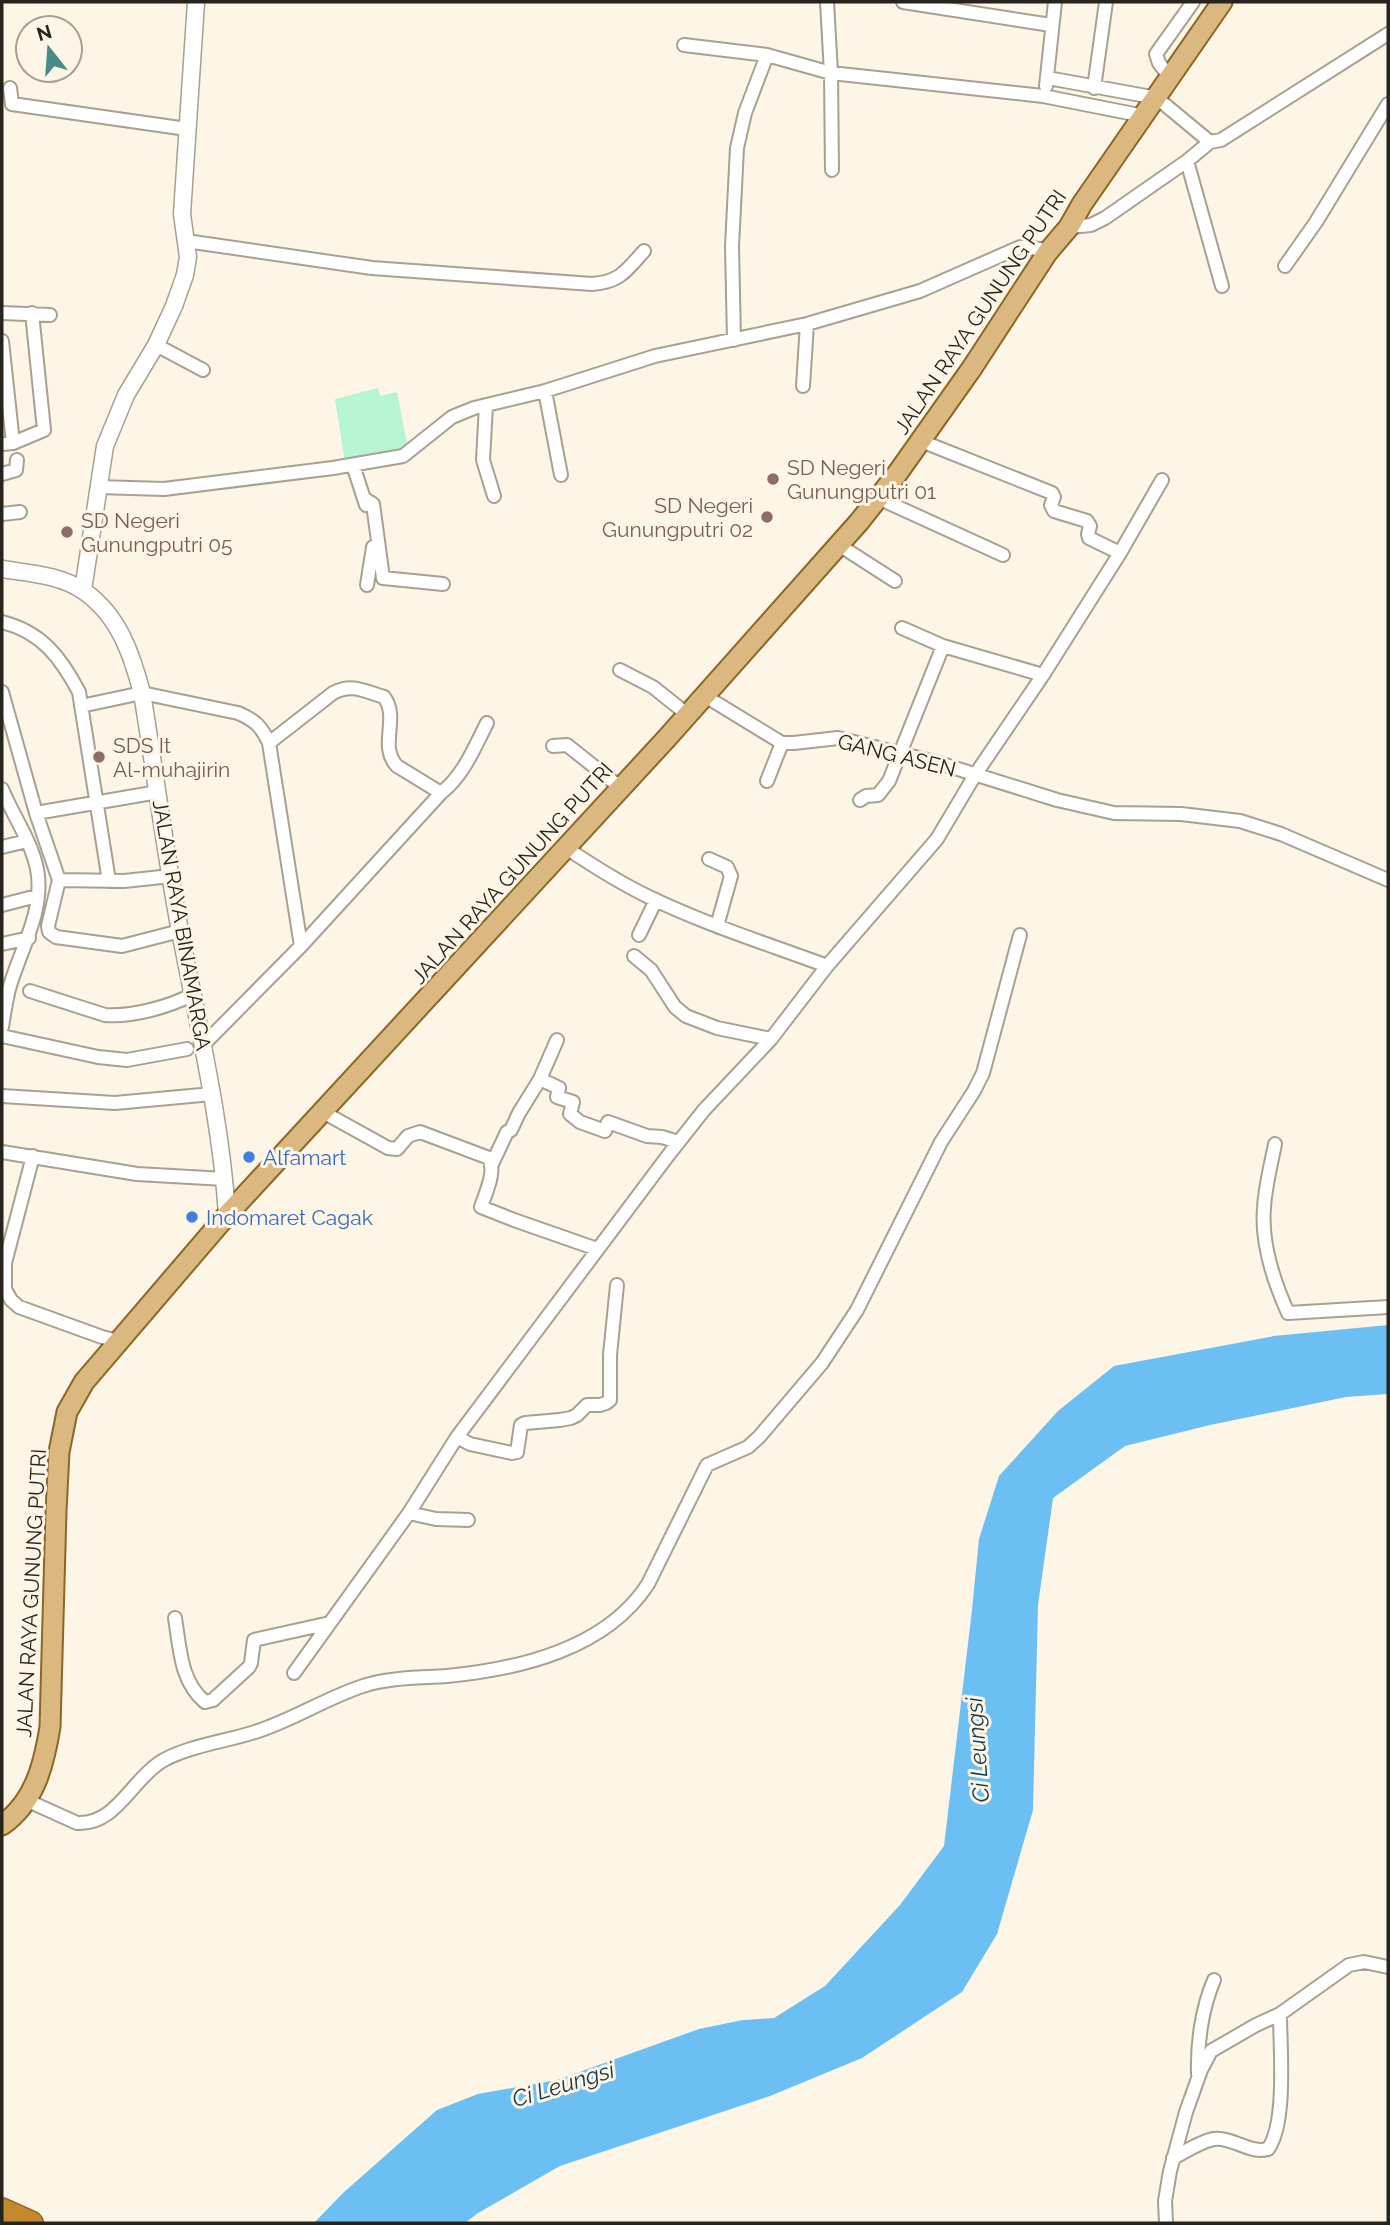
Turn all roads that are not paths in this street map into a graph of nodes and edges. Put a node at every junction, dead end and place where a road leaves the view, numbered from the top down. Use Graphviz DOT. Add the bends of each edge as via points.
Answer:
graph roads {
  1 [pos="196,2"];
  2 [pos="827,2"];
  3 [pos="903,2"];
  4 [pos="1055,2"];
  5 [pos="1106,2"];
  6 [pos="1193,2"];
  7 [pos="1222,2"];
  8 [pos="1051,24"];
  9 [pos="1388,34"];
  10 [pos="684,45"];
  11 [pos="768,55"];
  12 [pos="831,73"];
  13 [pos="1169,76"];
  14 [pos="1048,78"];
  15 [pos="10,88"];
  16 [pos="1094,88"];
  17 [pos="1043,96"];
  18 [pos="1157,97"];
  19 [pos="1388,104"];
  20 [pos="1144,116"];
  21 [pos="187,129"];
  22 [pos="1210,142"];
  23 [pos="1187,161"];
  24 [pos="832,170"];
  25 [pos="1069,227"];
  26 [pos="186,241"];
  27 [pos="644,251"];
  28 [pos="1047,253"];
  29 [pos="1285,266"];
  30 [pos="1222,285"];
  31 [pos="2,313"];
  32 [pos="32,313"];
  33 [pos="50,315"];
  34 [pos="807,324"];
  35 [pos="734,340"];
  36 [pos="2,341"];
  37 [pos="156,345"];
  38 [pos="203,369"];
  39 [pos="803,386"];
  40 [pos="545,391"];
  41 [pos="486,405"];
  42 [pos="920,441"];
  43 [pos="7,444"];
  44 [pos="17,460"];
  45 [pos="353,466"];
  46 [pos="2,474"];
  47 [pos="561,475"];
  48 [pos="1162,480"];
  49 [pos="98,486"];
  50 [pos="494,496"];
  51 [pos="878,498"];
  52 [pos="365,499"];
  53 [pos="20,512"];
  54 [pos="2,514"];
  55 [pos="839,545"];
  56 [pos="1120,553"];
  57 [pos="1003,555"];
  58 [pos="2,569"];
  59 [pos="895,582"];
  60 [pos="443,584"];
  61 [pos="367,585"];
  62 [pos="83,590"];
  63 [pos="2,622"];
  64 [pos="902,628"];
  65 [pos="943,646"];
  66 [pos="620,670"];
  67 [pos="1043,675"];
  68 [pos="2,692"];
  69 [pos="142,693"];
  70 [pos="705,696"];
  71 [pos="81,706"];
  72 [pos="688,715"];
  73 [pos="487,723"];
  74 [pos="269,743"];
  75 [pos="782,743"];
  76 [pos="553,746"];
  77 [pos="900,753"];
  78 [pos="975,775"];
  79 [pos="767,781"];
  80 [pos="621,788"];
  81 [pos="2,789"];
  82 [pos="158,792"];
  83 [pos="442,793"];
  84 [pos="860,800"];
  85 [pos="97,802"];
  86 [pos="5,804"];
  87 [pos="36,813"];
  88 [pos="27,841"];
  89 [pos="2,847"];
  90 [pos="565,847"];
  91 [pos="709,859"];
  92 [pos="171,876"];
  93 [pos="60,880"];
  94 [pos="1388,880"];
  95 [pos="109,881"];
  96 [pos="37,896"];
  97 [pos="656,900"];
  98 [pos="2,905"];
  99 [pos="717,926"];
  100 [pos="180,931"];
  101 [pos="639,935"];
  102 [pos="1020,935"];
  103 [pos="29,938"];
  104 [pos="2,944"];
  105 [pos="301,946"];
  106 [pos="634,956"];
  107 [pos="827,966"];
  108 [pos="5,990"];
  109 [pos="30,991"];
  110 [pos="194,994"];
  111 [pos="2,1027"];
  112 [pos="2,1036"];
  113 [pos="557,1040"];
  114 [pos="771,1040"];
  115 [pos="195,1047"];
  116 [pos="540,1079"];
  117 [pos="212,1094"];
  118 [pos="2,1096"];
  119 [pos="323,1112"];
  120 [pos="678,1142"];
  121 [pos="1275,1144"];
  122 [pos="2,1152"];
  123 [pos="33,1156"];
  124 [pos="492,1164"];
  125 [pos="225,1179"];
  126 [pos="227,1215"];
  127 [pos="597,1249"];
  128 [pos="618,1285"];
  129 [pos="1388,1307"];
  130 [pos="119,1341"];
  131 [pos="457,1437"];
  132 [pos="408,1513"];
  133 [pos="468,1520"];
  134 [pos="176,1618"];
  135 [pos="330,1623"];
  136 [pos="294,1673"];
  137 [pos="26,1800"];
  138 [pos="2,1825"];
  139 [pos="1388,1967"];
  140 [pos="1214,1980"];
  141 [pos="1280,2014"];
  142 [pos="1198,2078"];
  143 [pos="1174,2158"];
  144 [pos="2,2210"];
  145 [pos="31,2223"];
  146 [pos="1166,2223"];
  1 -- 21 [label="street"];
  2 -- 12 [label="street"];
  3 -- 8 [label="street"];
  4 -- 8 [label="street"];
  5 -- 16 [label="street"];
  6 -- 13 [label="street" via="1156,54"];
  7 -- 13 [label="main road, JALAN RAYA GUNUNG PUTRI"];
  8 -- 14 [label="street"];
  9 -- 22 [label="street" via="1221,140"];
  10 -- 11 [label="street"];
  11 -- 12 [label="street"];
  11 -- 35 [label="street" via="737,148"];
  12 -- 17 [label="street"];
  12 -- 24 [label="street"];
  13 -- 18 [label="main road, JALAN RAYA GUNUNG PUTRI"];
  14 -- 16 [label="street"];
  14 -- 17 [label="street"];
  15 -- 21 [label="street" via="12,104"];
  16 -- 18 [label="street"];
  17 -- 20 [label="street"];
  18 -- 20 [label="main road, JALAN RAYA GUNUNG PUTRI"];
  18 -- 22 [label="street"];
  19 -- 29 [label="street"];
  20 -- 25 [label="main road, JALAN RAYA GUNUNG PUTRI"];
  21 -- 26 [label="street" via="182,214"];
  22 -- 23 [label="street"];
  23 -- 25 [label="street" via="1105,218"];
  23 -- 30 [label="street"];
  25 -- 28 [label="main road, JALAN RAYA GUNUNG PUTRI"];
  26 -- 27 [label="street" via="372,268 593,284 622,276"];
  26 -- 37 [label="street" via="185,275"];
  28 -- 34 [label="street" via="1020,247 920,290"];
  28 -- 42 [label="main road, JALAN RAYA GUNUNG PUTRI"];
  31 -- 32 [label="street"];
  32 -- 33 [label="street"];
  32 -- 43 [label="street" via="44,430"];
  34 -- 35 [label="street"];
  34 -- 39 [label="street"];
  35 -- 40 [label="street" via="655,356"];
  36 -- 43 [label="street"];
  37 -- 38 [label="street"];
  37 -- 49 [label="street" via="114,421"];
  40 -- 41 [label="street"];
  40 -- 47 [label="street"];
  41 -- 45 [label="street" via="461,412 403,456"];
  41 -- 50 [label="street" via="483,460"];
  42 -- 51 [label="main road, JALAN RAYA GUNUNG PUTRI"];
  42 -- 56 [label="street" via="1052,494 1054,511 1087,521 1090,538"];
  44 -- 46 [label="street" via="16,470"];
  45 -- 49 [label="street" via="164,489"];
  45 -- 52 [label="street"];
  48 -- 56 [label="street"];
  49 -- 62 [label="street"];
  51 -- 55 [label="main road, JALAN RAYA GUNUNG PUTRI"];
  51 -- 57 [label="street"];
  52 -- 60 [label="street" via="373,504 383,578"];
  52 -- 61 [label="street" via="374,551"];
  53 -- 54 [label="street"];
  55 -- 59 [label="street"];
  55 -- 70 [label="main road, JALAN RAYA GUNUNG PUTRI"];
  56 -- 67 [label="street"];
  58 -- 62 [label="street" via="55,579"];
  62 -- 69 [label="street, JALAN RAYA BINAMARGA" via="121,635"];
  63 -- 71 [label="street" via="18,626 49,646 79,692"];
  64 -- 65 [label="street"];
  65 -- 67 [label="street"];
  65 -- 77 [label="street"];
  66 -- 72 [label="street" via="653,687"];
  67 -- 78 [label="street"];
  68 -- 87 [label="street"];
  69 -- 71 [label="street"];
  69 -- 74 [label="street" via="238,713 264,729"];
  69 -- 82 [label="street, JALAN RAYA BINAMARGA"];
  70 -- 72 [label="main road, JALAN RAYA GUNUNG PUTRI"];
  70 -- 75 [label="street"];
  71 -- 85 [label="street"];
  72 -- 80 [label="main road, JALAN RAYA GUNUNG PUTRI"];
  73 -- 83 [label="street" via="460,776"];
  74 -- 83 [label="street" via="332,693 351,687 384,697 391,710 388,745 392,761"];
  74 -- 105 [label="street"];
  75 -- 77 [label="street, GANG ASEN" via="838,737"];
  75 -- 79 [label="street"];
  76 -- 80 [label="street" via="567,745"];
  77 -- 78 [label="street, GANG ASEN"];
  77 -- 84 [label="street" via="881,793"];
  78 -- 94 [label="street, GANG ASEN" via="1114,813 1240,821"];
  78 -- 107 [label="street" via="937,839"];
  80 -- 90 [label="main road, JALAN RAYA GUNUNG PUTRI"];
  81 -- 86 [label="street"];
  82 -- 85 [label="street"];
  82 -- 92 [label="street, JALAN RAYA BINAMARGA"];
  83 -- 105 [label="street"];
  85 -- 87 [label="street"];
  85 -- 95 [label="street"];
  86 -- 88 [label="street"];
  87 -- 93 [label="street"];
  88 -- 89 [label="street"];
  88 -- 96 [label="street" via="37,871"];
  90 -- 97 [label="street"];
  90 -- 119 [label="main road, JALAN RAYA GUNUNG PUTRI"];
  91 -- 99 [label="street" via="727,867 731,876"];
  92 -- 95 [label="street"];
  92 -- 100 [label="street, JALAN RAYA BINAMARGA"];
  93 -- 95 [label="street"];
  93 -- 100 [label="street" via="48,926 56,937 122,946"];
  96 -- 98 [label="street"];
  96 -- 103 [label="street"];
  97 -- 99 [label="street"];
  97 -- 101 [label="street"];
  99 -- 107 [label="street"];
  100 -- 110 [label="street, JALAN RAYA BINAMARGA"];
  102 -- 137 [label="street" via="983,1073 941,1142 857,1310 822,1363 759,1437 748,1447 707,1465 648,1584 614,1622 583,1641 520,1664 364,1686 287,1721 162,1760 109,1815 98,1820 77,1823"];
  103 -- 104 [label="street"];
  103 -- 108 [label="street"];
  105 -- 115 [label="street"];
  106 -- 114 [label="street" via="651,970 686,1016"];
  107 -- 114 [label="street"];
  108 -- 111 [label="street"];
  109 -- 110 [label="street" via="105,1016 177,1003"];
  110 -- 115 [label="street, JALAN RAYA BINAMARGA"];
  112 -- 115 [label="street" via="98,1058 127,1060"];
  113 -- 116 [label="street"];
  114 -- 120 [label="street"];
  115 -- 117 [label="street, JALAN RAYA BINAMARGA"];
  116 -- 120 [label="street" via="559,1087 557,1097 573,1102 570,1114 580,1122 605,1131 608,1122 614,1123 635,1133"];
  116 -- 124 [label="street"];
  117 -- 118 [label="street" via="115,1103"];
  117 -- 125 [label="street, JALAN RAYA BINAMARGA"];
  119 -- 124 [label="street" via="388,1148 397,1149 408,1136 420,1132 489,1158"];
  119 -- 126 [label="main road, JALAN RAYA GUNUNG PUTRI"];
  120 -- 127 [label="street"];
  121 -- 129 [label="street" via="1264,1231 1288,1313"];
  122 -- 123 [label="street"];
  123 -- 125 [label="street" via="137,1174"];
  123 -- 130 [label="street" via="5,1263 5,1289 19,1307"];
  124 -- 127 [label="street" via="481,1207"];
  125 -- 126 [label="street, JALAN RAYA BINAMARGA"];
  126 -- 130 [label="main road, JALAN RAYA GUNUNG PUTRI"];
  127 -- 131 [label="street"];
  128 -- 131 [label="street" via="611,1391 606,1404 587,1405 577,1415 560,1420 520,1425 517,1452 489,1449"];
  130 -- 137 [label="main road, JALAN RAYA GUNUNG PUTRI" via="74,1396 62,1430 50,1727 35,1787"];
  131 -- 132 [label="street"];
  132 -- 133 [label="street"];
  132 -- 135 [label="street"];
  134 -- 135 [label="street" via="182,1670 205,1702 248,1667 256,1639"];
  135 -- 136 [label="street"];
  137 -- 138 [label="main road, JALAN RAYA GUNUNG PUTRI"];
  139 -- 141 [label="street" via="1364,1962 1349,1965"];
  140 -- 142 [label="street" via="1199,2044"];
  141 -- 142 [label="street" via="1211,2051"];
  141 -- 143 [label="street" via="1280,2094 1275,2139 1268,2149 1214,2139"];
  142 -- 143 [label="street"];
  143 -- 146 [label="street" via="1166,2188"];
  144 -- 145 [label="highway"];
}
